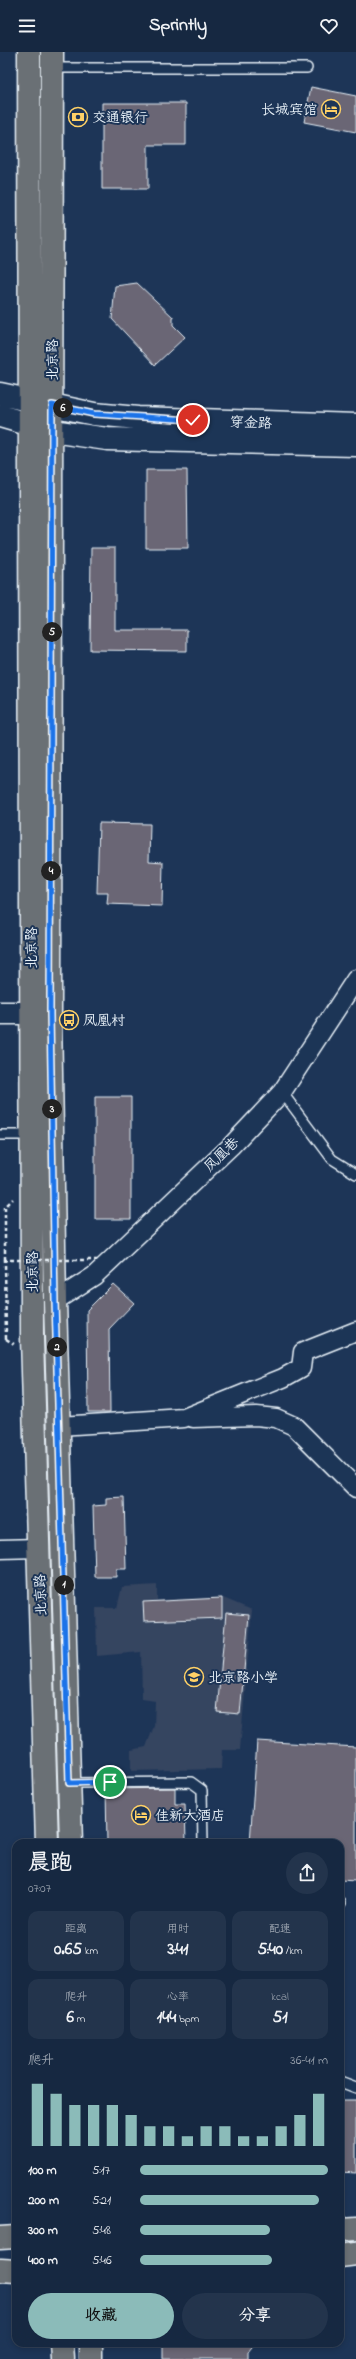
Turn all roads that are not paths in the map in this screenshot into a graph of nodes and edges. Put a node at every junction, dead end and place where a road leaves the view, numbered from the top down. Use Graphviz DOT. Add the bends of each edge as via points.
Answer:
graph roads {
  1 [pos="29,52"];
  2 [pos="52,60"];
  3 [pos="307,68"];
  4 [pos="0,394"];
  5 [pos="30,399"];
  6 [pos="52,405"];
  7 [pos="0,416"];
  8 [pos="0,424"];
  9 [pos="30,424"];
  10 [pos="356,425"];
  11 [pos="52,431"];
  12 [pos="356,445"];
  13 [pos="356,979"];
  14 [pos="0,1012"];
  15 [pos="31,1013"];
  16 [pos="282,1092"];
  17 [pos="0,1135"];
  18 [pos="31,1135"];
  19 [pos="356,1174"];
  20 [pos="55,1301"];
  21 [pos="356,1331"];
  22 [pos="184,1418"];
  23 [pos="59,1426"];
  24 [pos="356,1488"];
  25 [pos="39,1548"];
  26 [pos="0,1549"];
  27 [pos="69,1783"];
  28 [pos="47,1839"];
  29 [pos="71,1839"];
  30 [pos="204,1839"];
  31 [pos="344,2084"];
  32 [pos="356,2088"];
  33 [pos="356,2229"];
  34 [pos="344,2230"];
  35 [pos="12,2237"];
  36 [pos="0,2238"];
  37 [pos="356,2254"];
  38 [pos="344,2256"];
  39 [pos="0,2270"];
  40 [pos="12,2271"];
  41 [pos="62,2347"];
  42 [pos="91,2347"];
  43 [pos="62,2359"];
  44 [pos="92,2359"];
  1 -- 5 [label="main road, 北京路"];
  2 -- 3 [label="lane"];
  2 -- 6 [label="main road, 北京路"];
  4 -- 5 [label="main road, 穿金路"];
  5 -- 6 [label="main road, 穿金路"];
  5 -- 9 [label="main road, 北京路"];
  6 -- 10 [label="main road, 穿金路" via="94,414 138,418"];
  6 -- 11 [label="main road, 北京路"];
  7 -- 9 [label="main road, 穿金路"];
  8 -- 9 [label="lane"];
  9 -- 11 [label="main road, 穿金路"];
  9 -- 15 [label="main road, 北京路"];
  11 -- 12 [label="main road, 穿金路" via="107,439"];
  11 -- 20 [label="main road, 北京路" via="50,1014"];
  13 -- 16 [label="street, 凤凰巷"];
  14 -- 15 [label="main road"];
  15 -- 18 [label="main road, 北京路"];
  16 -- 19 [label="lane" via="332,1159"];
  16 -- 20 [label="street, 凤凰巷" via="231,1146 94,1276"];
  17 -- 18 [label="lane"];
  18 -- 25 [label="main road, 北京路" via="32,1344"];
  20 -- 23 [label="main road, 北京路"];
  21 -- 22 [label="street" via="303,1352 301,1368 282,1378"];
  22 -- 23 [label="street"];
  22 -- 24 [label="street" via="276,1418 294,1426"];
  23 -- 27 [label="main road, 北京路"];
  25 -- 26 [label="street"];
  25 -- 28 [label="main road, 北京路"];
  27 -- 29 [label="main road, 北京路"];
  27 -- 30 [label="lane" via="191,1782 202,1790"];
  31 -- 32 [label="lane"];
  33 -- 34 [label="main road"];
  35 -- 36 [label="main road"];
  37 -- 38 [label="main road"];
  39 -- 40 [label="main road"];
  41 -- 43 [label="main road"];
  42 -- 44 [label="main road"];
}
